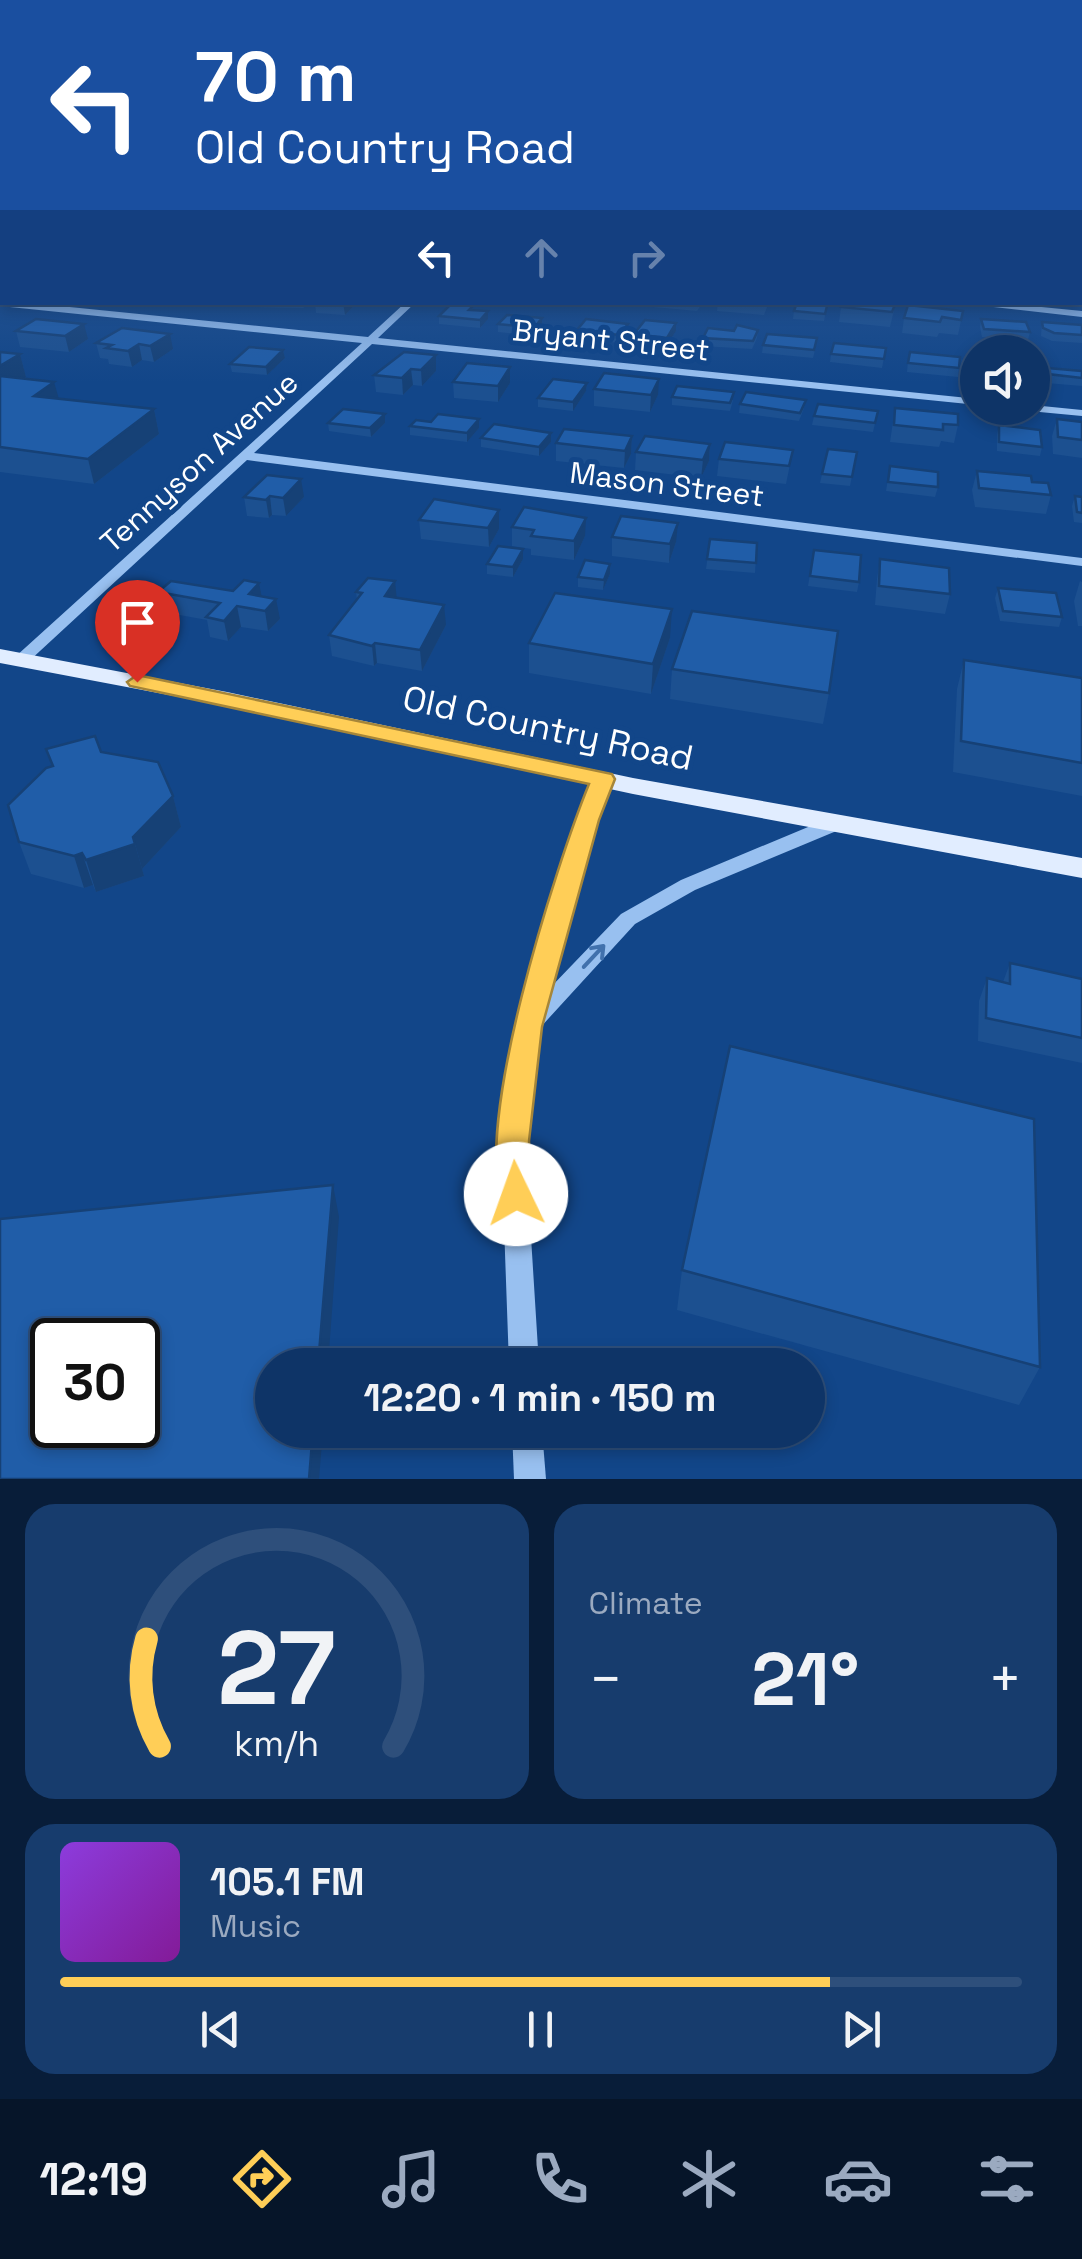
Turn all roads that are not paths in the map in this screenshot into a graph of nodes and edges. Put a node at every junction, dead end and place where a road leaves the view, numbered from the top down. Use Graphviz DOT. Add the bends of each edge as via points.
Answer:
graph roads {
  1 [pos="19,305"];
  2 [pos="409,305"];
  3 [pos="985,305"];
  4 [pos="1082,314"];
  5 [pos="370,341"];
  6 [pos="960,400"];
  7 [pos="1050,410"];
  8 [pos="1082,413"];
  9 [pos="245,456"];
  10 [pos="1082,562"];
  11 [pos="10,658"];
  12 [pos="603,779"];
  13 [pos="839,822"];
  14 [pos="1082,868"];
  15 [pos="527,1027"];
  16 [pos="523,1348"];
  17 [pos="528,1448"];
  18 [pos="530,1479"];
  1 -- 5 [label="street, Bryant Street"];
  2 -- 5 [label="street, Tennyson Avenue"];
  3 -- 4 [label="street"];
  5 -- 6 [label="street, Bryant Street"];
  5 -- 9 [label="street, Tennyson Avenue"];
  7 -- 8 [label="street"];
  9 -- 10 [label="street, Mason Street"];
  9 -- 11 [label="street, Tennyson Avenue"];
  11 -- 12 [label="main road, Old Country Road"];
  12 -- 13 [label="main road, Old Country Road"];
  12 -- 15 [label="street"];
  13 -- 14 [label="main road, Old Country Road"];
  15 -- 13 [label="street, one-way" via="628,919 688,885"];
  15 -- 16 [label="street" via="513,1141"];
  17 -- 18 [label="street"];
}
